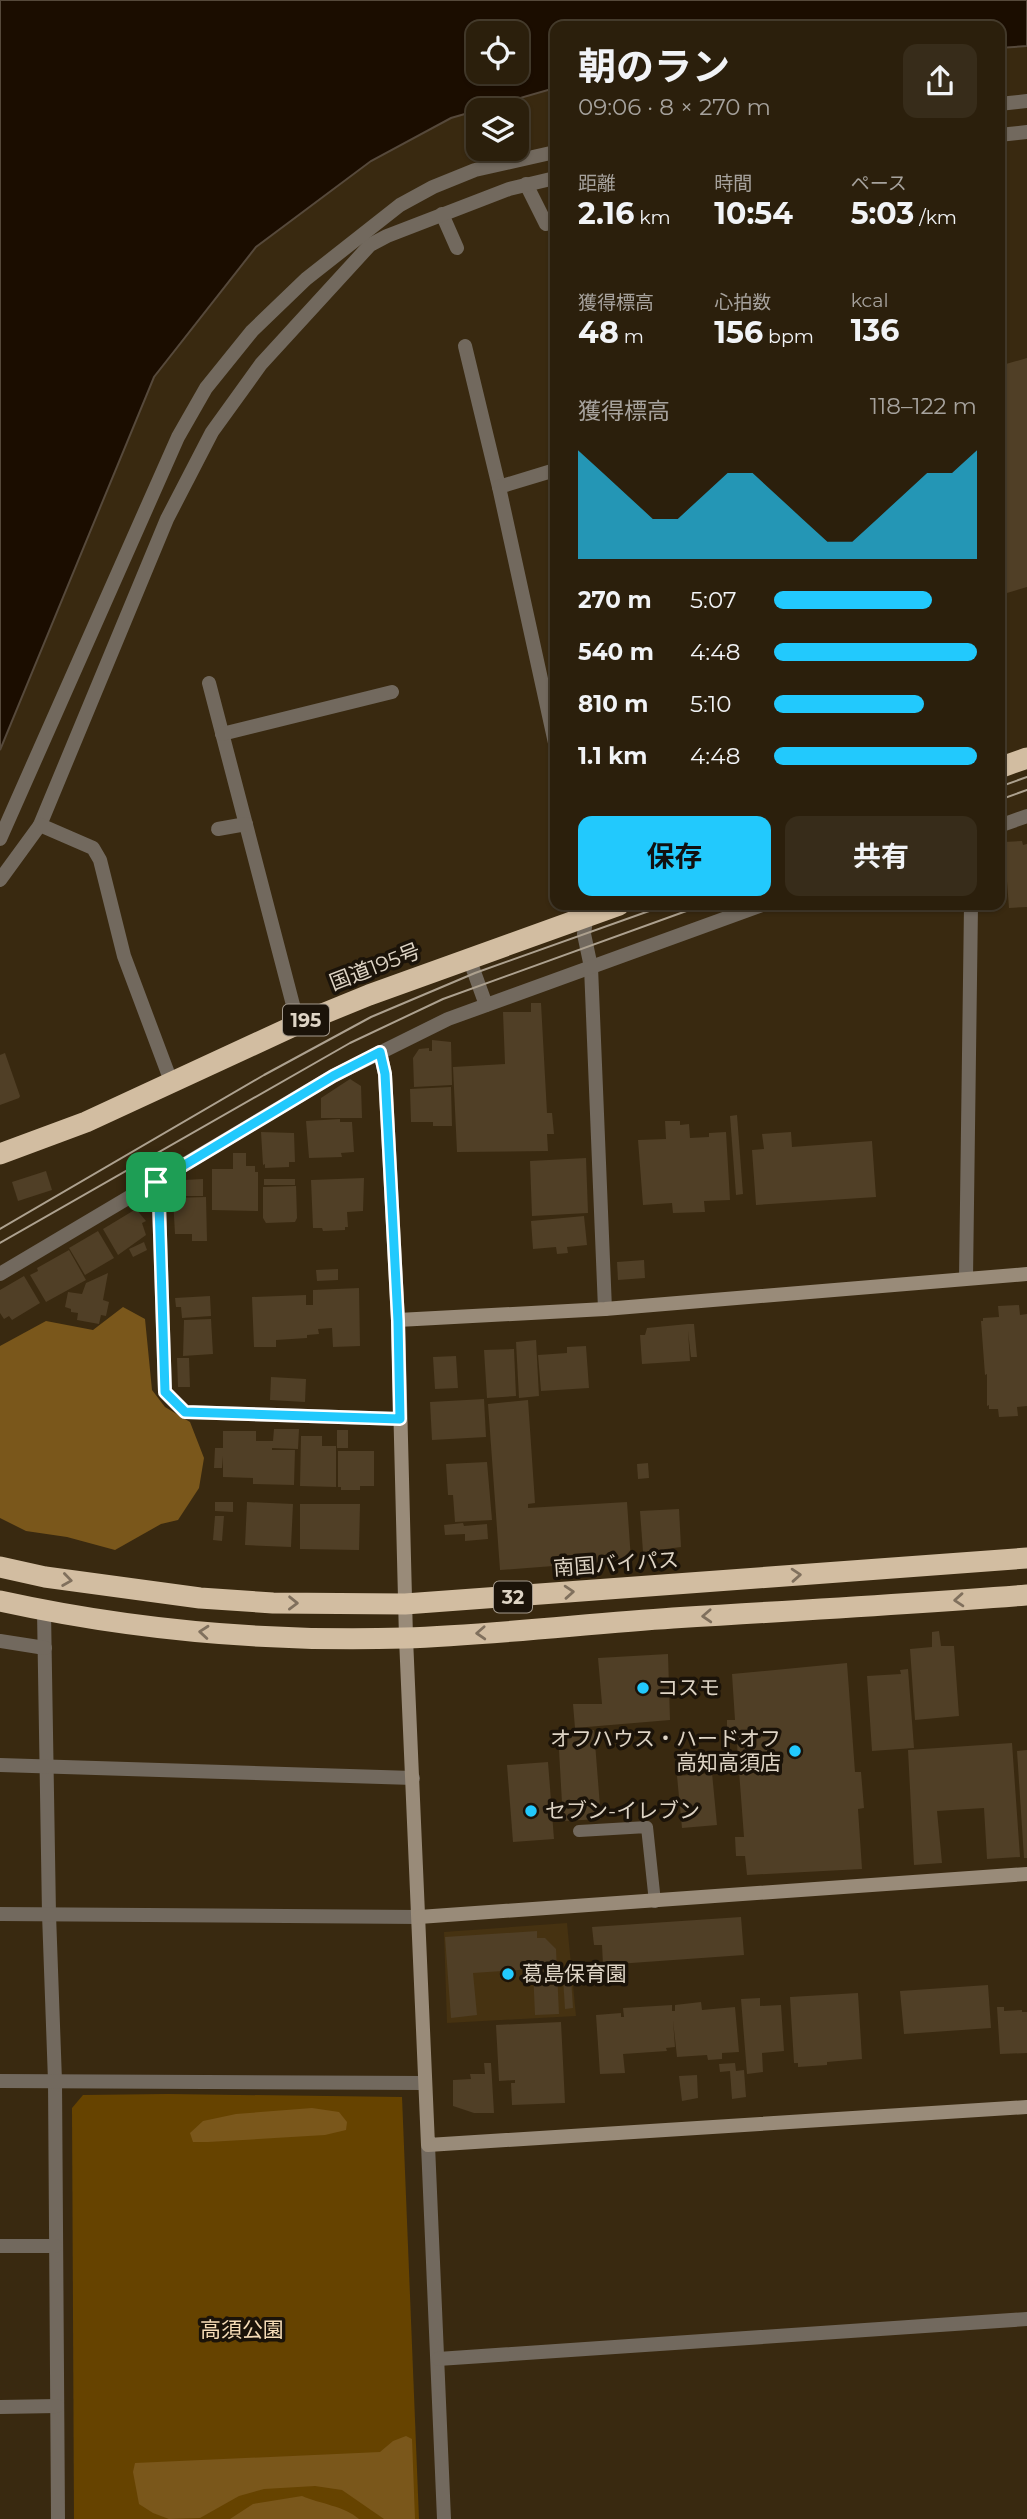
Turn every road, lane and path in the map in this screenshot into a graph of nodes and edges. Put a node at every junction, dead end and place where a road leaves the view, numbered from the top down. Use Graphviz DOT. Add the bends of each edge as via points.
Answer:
graph roads {
  1 [pos="1027,101"];
  2 [pos="1005,103"];
  3 [pos="1027,132"];
  4 [pos="1005,134"];
  5 [pos="550,153"];
  6 [pos="550,179"];
  7 [pos="526,184"];
  8 [pos="442,214"];
  9 [pos="546,224"];
  10 [pos="359,246"];
  11 [pos="457,248"];
  12 [pos="465,346"];
  13 [pos="550,472"];
  14 [pos="499,487"];
  15 [pos="209,683"];
  16 [pos="392,692"];
  17 [pos="550,720"];
  18 [pos="222,734"];
  19 [pos="1027,758"];
  20 [pos="1005,766"];
  21 [pos="1027,816"];
  22 [pos="246,824"];
  23 [pos="1005,824"];
  24 [pos="40,825"];
  25 [pos="218,829"];
  26 [pos="0,839"];
  27 [pos="0,880"];
  28 [pos="748,910"];
  29 [pos="971,910"];
  30 [pos="587,911"];
  31 [pos="469,958"];
  32 [pos="591,967"];
  33 [pos="486,1005"];
  34 [pos="298,1024"];
  35 [pos="380,1052"];
  36 [pos="172,1084"];
  37 [pos="0,1154"];
  38 [pos="156,1182"];
  39 [pos="0,1273"];
  40 [pos="1027,1274"];
  41 [pos="966,1278"];
  42 [pos="605,1309"];
  43 [pos="398,1321"];
  44 [pos="400,1419"];
  45 [pos="1027,1558"];
  46 [pos="0,1567"];
  47 [pos="1027,1595"];
  48 [pos="0,1601"];
  49 [pos="405,1604"];
  50 [pos="44,1611"];
  51 [pos="406,1638"];
  52 [pos="0,1641"];
  53 [pos="45,1648"];
  54 [pos="0,1765"];
  55 [pos="47,1766"];
  56 [pos="413,1778"];
  57 [pos="579,1830"];
  58 [pos="1027,1874"];
  59 [pos="655,1902"];
  60 [pos="0,1914"];
  61 [pos="49,1914"];
  62 [pos="419,1917"];
  63 [pos="0,2081"];
  64 [pos="55,2081"];
  65 [pos="425,2083"];
  66 [pos="1027,2107"];
  67 [pos="428,2145"];
  68 [pos="0,2246"];
  69 [pos="55,2246"];
  70 [pos="1027,2319"];
  71 [pos="438,2359"];
  72 [pos="57,2406"];
  73 [pos="0,2407"];
  74 [pos="58,2519"];
  75 [pos="444,2519"];
  1 -- 2 [label="street"];
  3 -- 4 [label="street"];
  5 -- 10 [label="street" via="475,170 433,187 400,205"];
  6 -- 7 [label="street"];
  7 -- 8 [label="street"];
  7 -- 9 [label="street"];
  8 -- 10 [label="street"];
  8 -- 11 [label="street"];
  10 -- 24 [label="street" via="310,314 261,364 212,432 167,519"];
  10 -- 26 [label="street" via="276,306 206,388 178,437"];
  12 -- 14 [label="street"];
  13 -- 14 [label="street"];
  14 -- 17 [label="street"];
  15 -- 18 [label="street"];
  16 -- 18 [label="street"];
  18 -- 22 [label="street"];
  19 -- 20 [label="highway"];
  21 -- 23 [label="street"];
  22 -- 25 [label="street"];
  22 -- 34 [label="street"];
  24 -- 27 [label="street"];
  24 -- 36 [label="street" via="93,848 97,854 124,956"];
  28 -- 32 [label="street"];
  29 -- 41 [label="street"];
  30 -- 31 [label="highway, 国道195号 / 195"];
  30 -- 32 [label="street" via="584,934"];
  31 -- 33 [label="street"];
  31 -- 34 [label="highway, 国道195号 / 195"];
  32 -- 33 [label="street"];
  32 -- 42 [label="street"];
  33 -- 35 [label="street"];
  34 -- 36 [label="highway, 国道195号 / 195"];
  35 -- 38 [label="street"];
  35 -- 43 [label="street" via="385,1074"];
  36 -- 37 [label="highway, 国道195号 / 195"];
  38 -- 39 [label="street"];
  38 -- 44 [label="street" via="165,1392 185,1412"];
  40 -- 41 [label="street"];
  41 -- 42 [label="street"];
  42 -- 43 [label="street"];
  43 -- 44 [label="street"];
  44 -- 49 [label="street"];
  49 -- 45 [label="highway, 南国バイパス / 32, one-way"];
  46 -- 49 [label="highway, 南国バイパス / 32, one-way" via="200,1598"];
  47 -- 51 [label="highway, 32, one-way"];
  48 -- 50 [label="highway, 32"];
  49 -- 51 [label="street"];
  51 -- 50 [label="highway, 32, one-way" via="198,1632"];
  50 -- 53 [label="street"];
  51 -- 56 [label="street"];
  52 -- 53 [label="street"];
  53 -- 55 [label="street"];
  54 -- 55 [label="street"];
  55 -- 56 [label="street"];
  55 -- 61 [label="street"];
  56 -- 62 [label="street"];
  57 -- 59 [label="lane" via="647,1827"];
  58 -- 59 [label="street"];
  59 -- 62 [label="street"];
  60 -- 61 [label="street"];
  61 -- 62 [label="street"];
  61 -- 64 [label="street"];
  62 -- 65 [label="street"];
  63 -- 64 [label="street"];
  64 -- 65 [label="street"];
  64 -- 69 [label="street"];
  65 -- 67 [label="street"];
  66 -- 67 [label="street"];
  67 -- 71 [label="street"];
  68 -- 69 [label="street"];
  69 -- 72 [label="street"];
  70 -- 71 [label="street"];
  71 -- 75 [label="street"];
  72 -- 73 [label="street"];
  72 -- 74 [label="street"];
}
